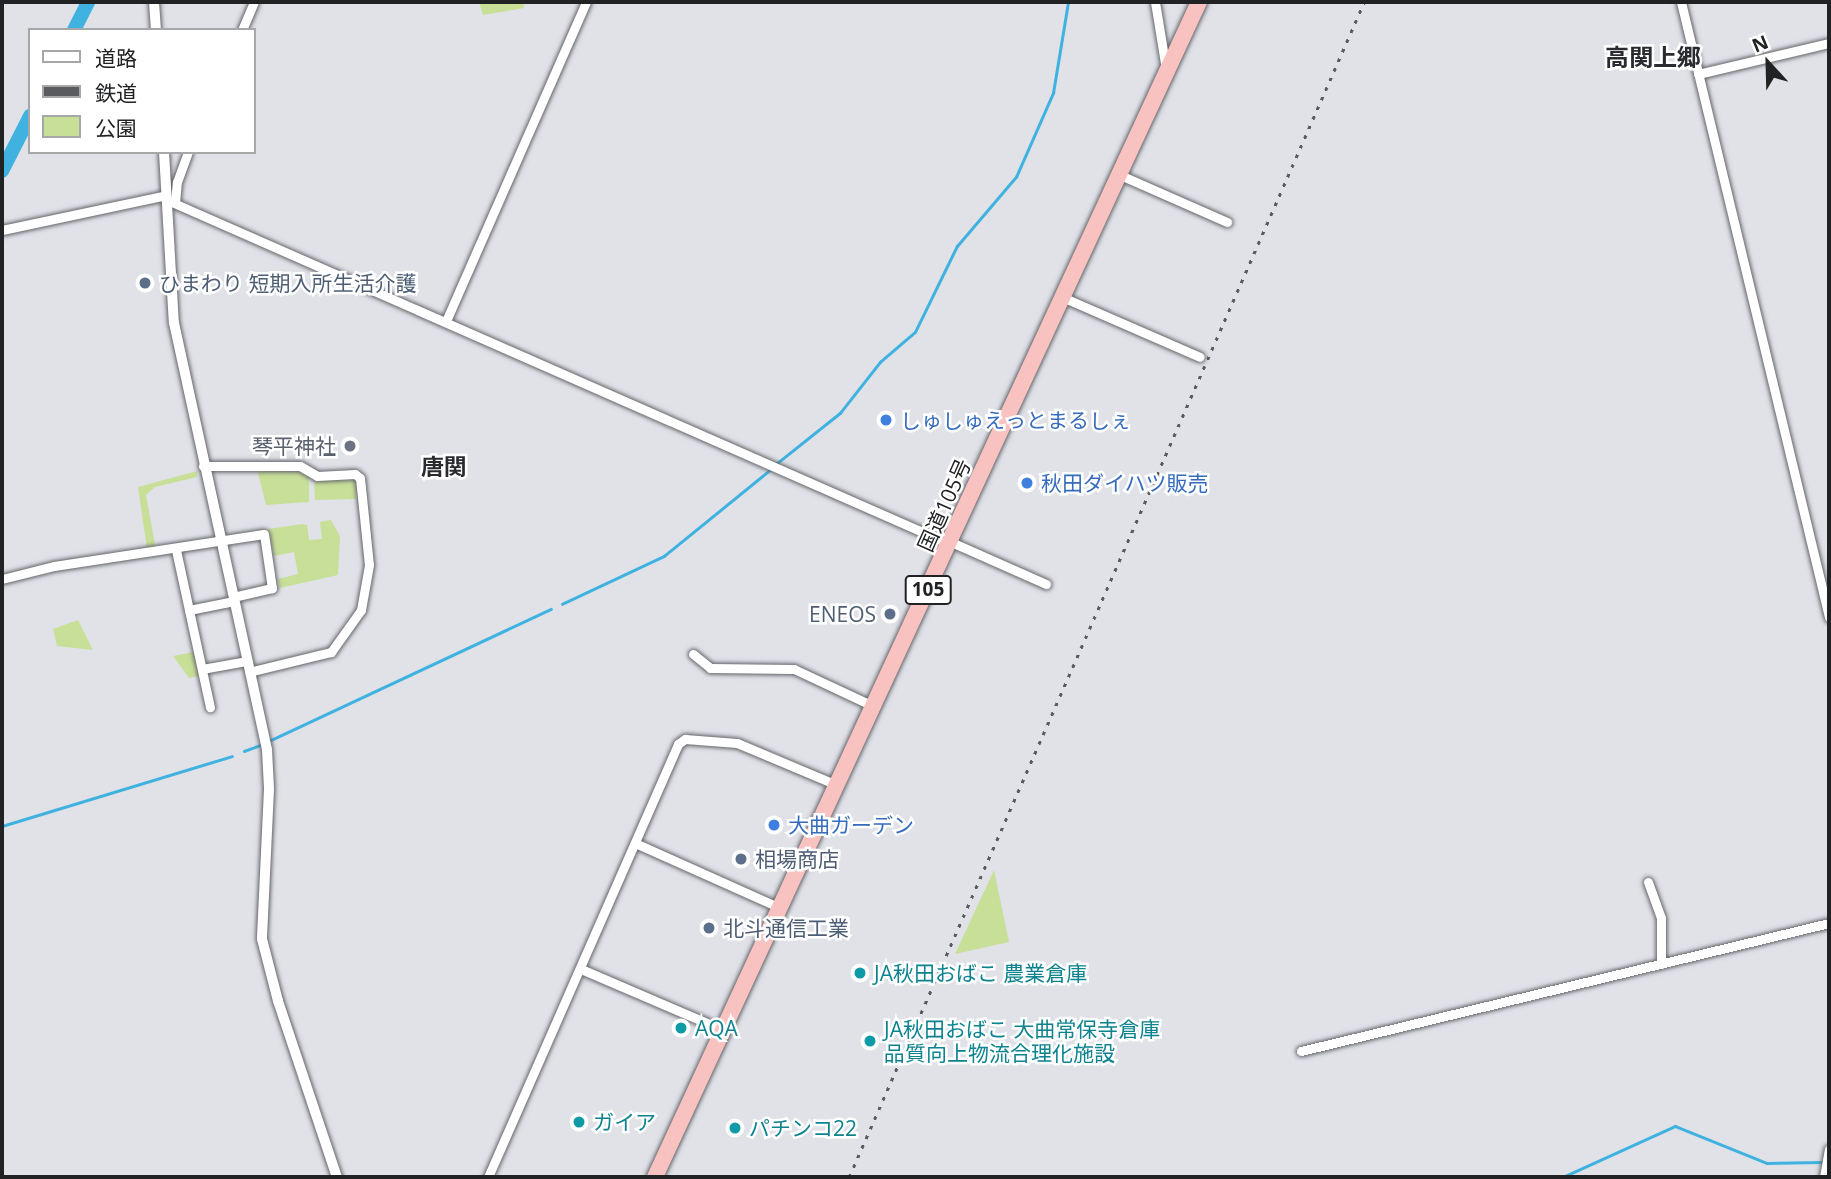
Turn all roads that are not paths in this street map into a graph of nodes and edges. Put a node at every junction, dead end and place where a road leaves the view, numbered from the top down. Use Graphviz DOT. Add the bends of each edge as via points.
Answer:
graph roads {
  1 [pos="154,2"];
  2 [pos="254,2"];
  3 [pos="586,2"];
  4 [pos="1155,2"];
  5 [pos="1199,2"];
  6 [pos="1681,2"];
  7 [pos="156,28"];
  8 [pos="243,28"];
  9 [pos="1829,43"];
  10 [pos="1167,73"];
  11 [pos="1698,74"];
  12 [pos="164,154"];
  13 [pos="187,154"];
  14 [pos="1120,175"];
  15 [pos="169,199"];
  16 [pos="1227,222"];
  17 [pos="2,230"];
  18 [pos="1062,297"];
  19 [pos="446,321"];
  20 [pos="1200,357"];
  21 [pos="203,466"];
  22 [pos="221,540"];
  23 [pos="950,543"];
  24 [pos="176,550"];
  25 [pos="2,579"];
  26 [pos="1046,584"];
  27 [pos="234,599"];
  28 [pos="189,610"];
  29 [pos="1829,617"];
  30 [pos="693,654"];
  31 [pos="248,666"];
  32 [pos="202,669"];
  33 [pos="873,706"];
  34 [pos="210,707"];
  35 [pos="837,785"];
  36 [pos="635,843"];
  37 [pos="1648,882"];
  38 [pos="780,908"];
  39 [pos="1829,923"];
  40 [pos="1661,964"];
  41 [pos="581,969"];
  42 [pos="723,1030"];
  43 [pos="1301,1051"];
  44 [pos="1826,1158"];
  45 [pos="337,1177"];
  46 [pos="488,1177"];
  47 [pos="654,1177"];
  48 [pos="1824,1177"];
  1 -- 7 [label="street"];
  2 -- 8 [label="street"];
  3 -- 19 [label="street"];
  4 -- 10 [label="street"];
  5 -- 10 [label="highway, 国道105号 / 105"];
  6 -- 11 [label="street"];
  9 -- 11 [label="street"];
  10 -- 14 [label="highway, 国道105号 / 105"];
  11 -- 29 [label="street"];
  12 -- 15 [label="street"];
  13 -- 15 [label="street"];
  14 -- 16 [label="street"];
  14 -- 18 [label="highway, 国道105号 / 105"];
  15 -- 17 [label="street"];
  15 -- 19 [label="street"];
  15 -- 21 [label="street" via="174,323"];
  18 -- 20 [label="street"];
  18 -- 23 [label="highway, 国道105号 / 105"];
  19 -- 23 [label="street"];
  21 -- 22 [label="street"];
  21 -- 31 [label="street" via="300,466 317,476 355,474 360,478 369,565 361,610 331,652"];
  22 -- 24 [label="street"];
  22 -- 27 [label="street"];
  22 -- 27 [label="street" via="264,534 272,588"];
  23 -- 26 [label="street"];
  23 -- 33 [label="highway, 国道105号 / 105"];
  24 -- 25 [label="street" via="54,566"];
  24 -- 28 [label="street"];
  27 -- 28 [label="street"];
  27 -- 31 [label="street"];
  28 -- 32 [label="street"];
  30 -- 33 [label="street" via="710,668 794,669"];
  31 -- 32 [label="street"];
  31 -- 45 [label="street" via="265,743 269,789 262,939 274,991"];
  32 -- 34 [label="street"];
  33 -- 35 [label="highway, 国道105号 / 105"];
  35 -- 36 [label="street" via="737,743 685,739 678,744"];
  35 -- 38 [label="highway, 国道105号 / 105"];
  36 -- 38 [label="street"];
  36 -- 41 [label="street"];
  37 -- 40 [label="street" via="1661,918"];
  38 -- 42 [label="highway, 国道105号 / 105"];
  39 -- 40 [label="street"];
  40 -- 43 [label="street"];
  41 -- 42 [label="street"];
  41 -- 46 [label="street"];
  42 -- 47 [label="highway, 国道105号 / 105"];
  44 -- 48 [label="street"];
}
